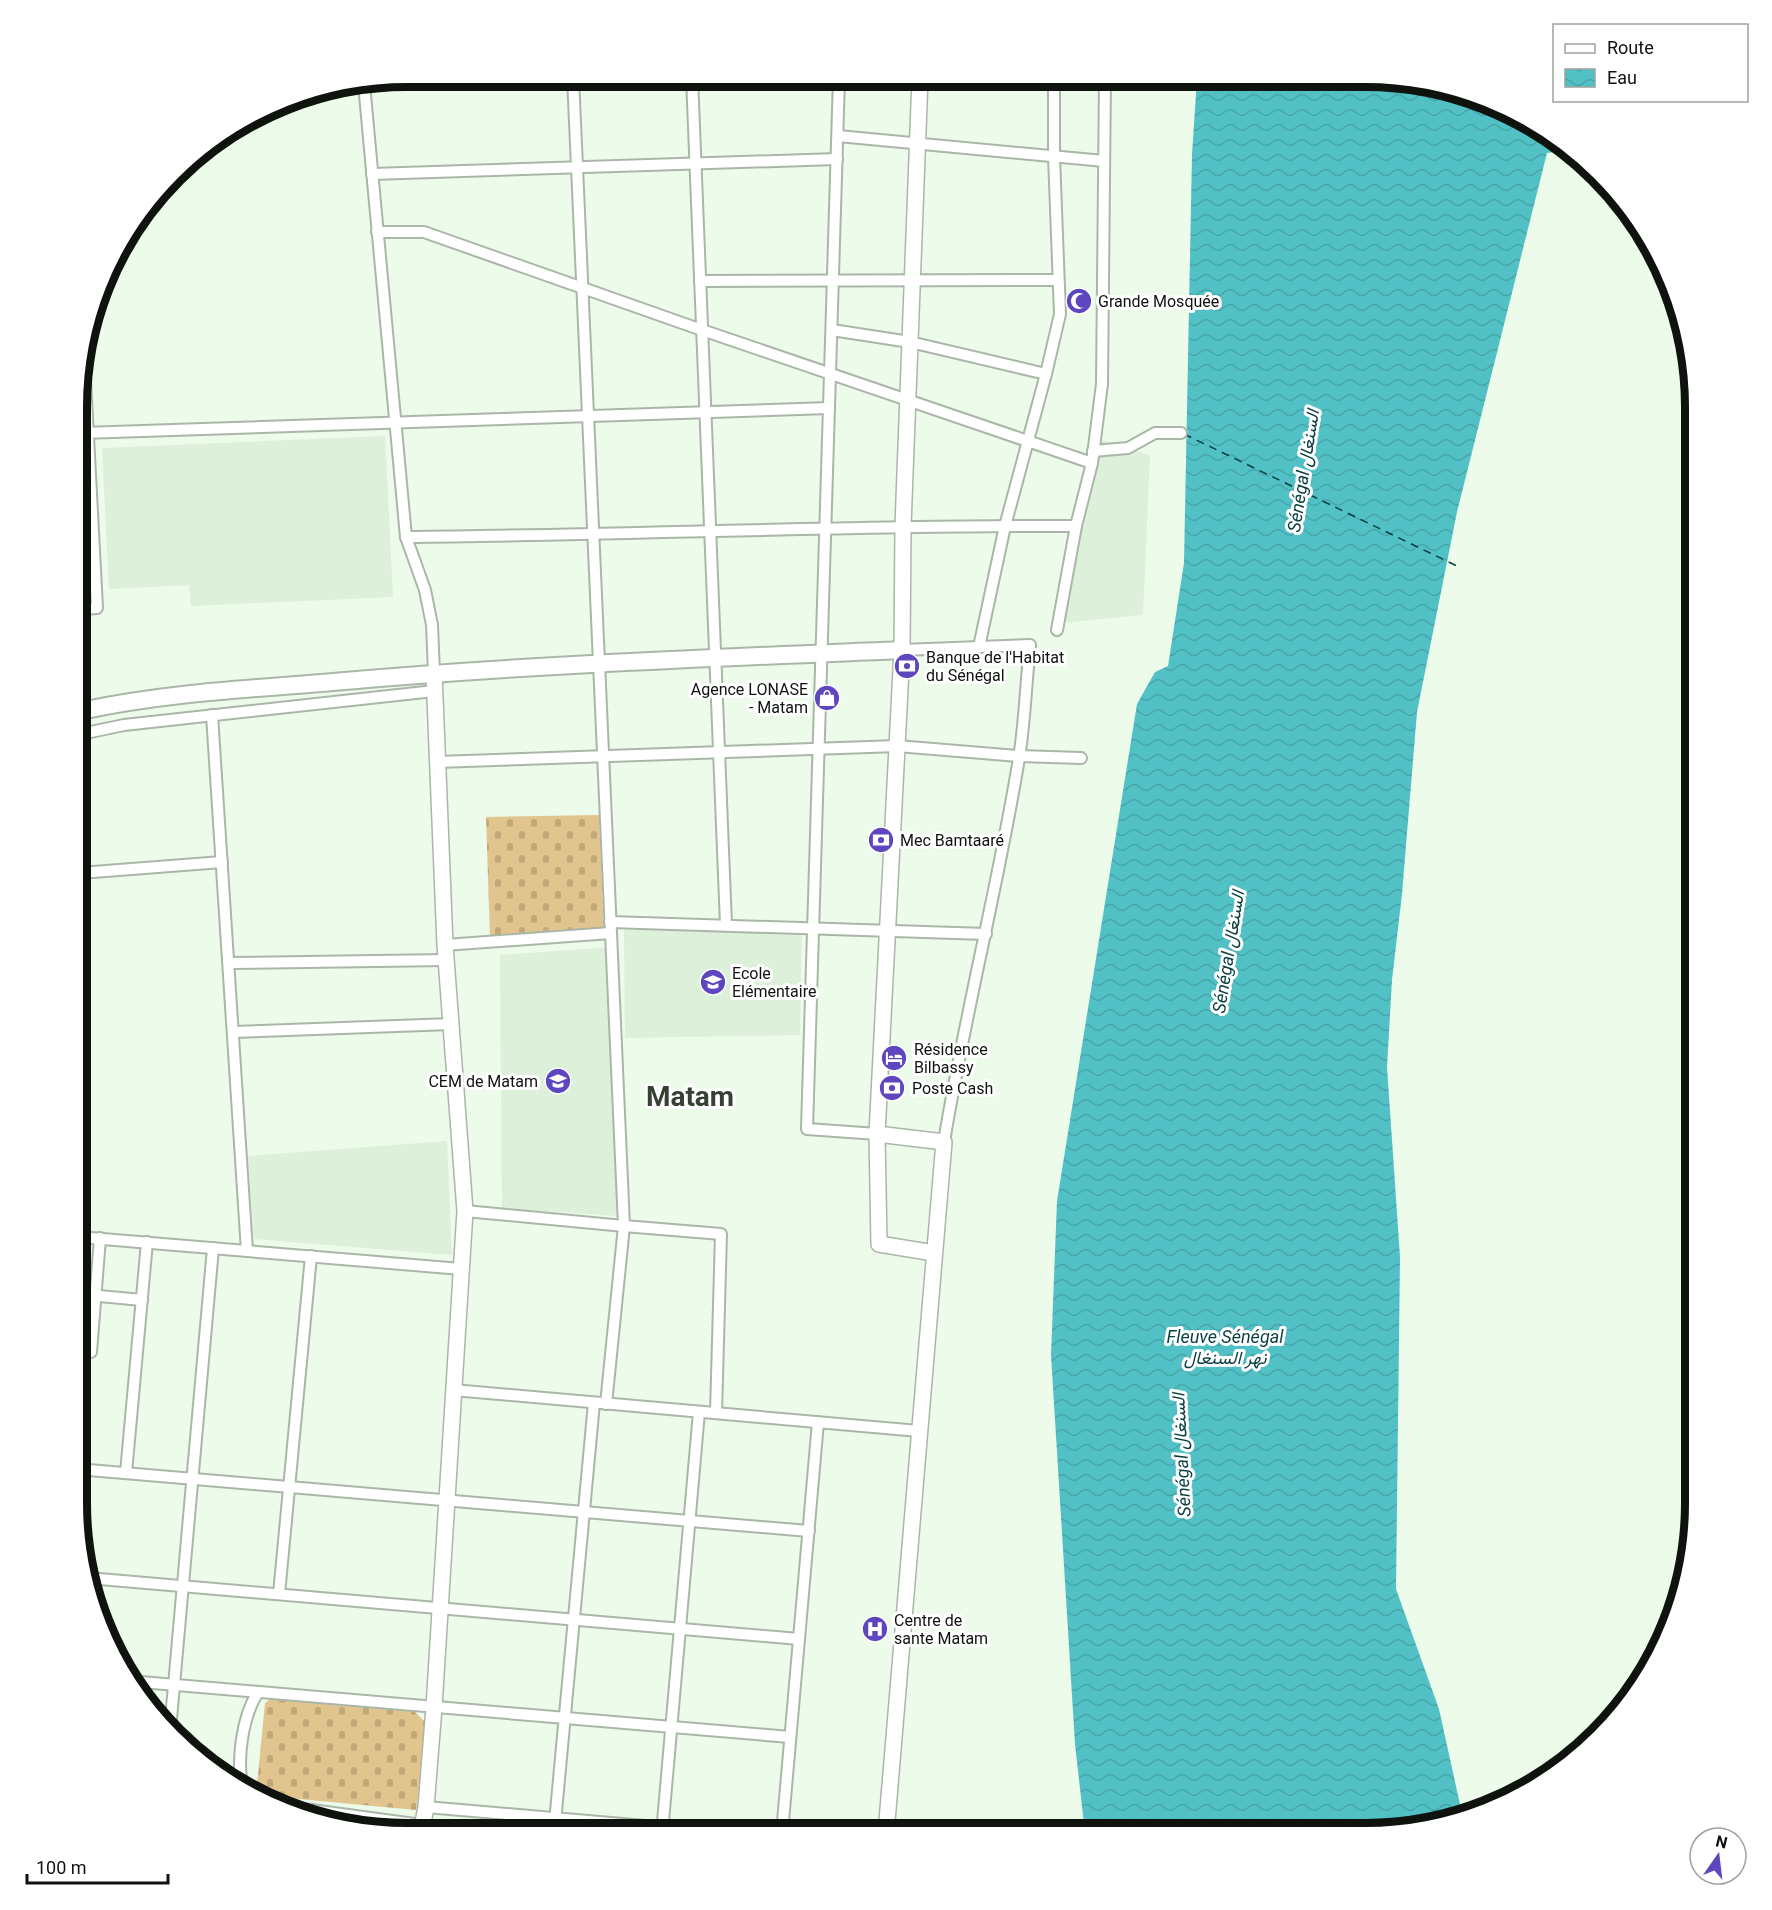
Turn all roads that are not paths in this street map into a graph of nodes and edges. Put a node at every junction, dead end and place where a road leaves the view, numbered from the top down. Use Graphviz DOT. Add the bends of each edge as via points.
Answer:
graph roads {
  1 [pos="573,87"];
  2 [pos="692,87"];
  3 [pos="839,87"];
  4 [pos="920,87"];
  5 [pos="1054,87"];
  6 [pos="1105,87"];
  7 [pos="365,90"];
  8 [pos="838,136"];
  9 [pos="918,144"];
  10 [pos="1054,156"];
  11 [pos="837,159"];
  12 [pos="1104,161"];
  13 [pos="695,163"];
  14 [pos="577,167"];
  15 [pos="372,174"];
  16 [pos="377,232"];
  17 [pos="913,279"];
  18 [pos="833,280"];
  19 [pos="1058,280"];
  20 [pos="700,281"];
  21 [pos="582,287"];
  22 [pos="702,330"];
  23 [pos="832,330"];
  24 [pos="910,342"];
  25 [pos="830,373"];
  26 [pos="1046,374"];
  27 [pos="908,400"];
  28 [pos="829,408"];
  29 [pos="705,411"];
  30 [pos="588,415"];
  31 [pos="394,423"];
  32 [pos="87,433"];
  33 [pos="1181,433"];
  34 [pos="1028,441"];
  35 [pos="1093,451"];
  36 [pos="87,462"];
  37 [pos="1092,463"];
  38 [pos="903,526"];
  39 [pos="1005,526"];
  40 [pos="1076,526"];
  41 [pos="825,528"];
  42 [pos="710,532"];
  43 [pos="593,535"];
  44 [pos="406,537"];
  45 [pos="87,609"];
  46 [pos="1058,630"];
  47 [pos="979,647"];
  48 [pos="902,650"];
  49 [pos="822,653"];
  50 [pos="715,659"];
  51 [pos="599,664"];
  52 [pos="434,673"];
  53 [pos="434,691"];
  54 [pos="122,703"];
  55 [pos="87,710"];
  56 [pos="212,715"];
  57 [pos="124,725"];
  58 [pos="87,733"];
  59 [pos="897,746"];
  60 [pos="819,748"];
  61 [pos="719,752"];
  62 [pos="603,756"];
  63 [pos="1019,756"];
  64 [pos="1081,758"];
  65 [pos="437,762"];
  66 [pos="222,862"];
  67 [pos="87,872"];
  68 [pos="726,926"];
  69 [pos="610,928"];
  70 [pos="813,928"];
  71 [pos="886,930"];
  72 [pos="986,934"];
  73 [pos="446,952"];
  74 [pos="229,963"];
  75 [pos="451,1024"];
  76 [pos="233,1032"];
  77 [pos="877,1134"];
  78 [pos="944,1142"];
  79 [pos="465,1210"];
  80 [pos="624,1226"];
  81 [pos="87,1238"];
  82 [pos="100,1239"];
  83 [pos="147,1242"];
  84 [pos="213,1248"];
  85 [pos="247,1251"];
  86 [pos="934,1253"];
  87 [pos="311,1256"];
  88 [pos="461,1269"];
  89 [pos="87,1294"];
  90 [pos="96,1295"];
  91 [pos="142,1300"];
  92 [pos="91,1352"];
  93 [pos="453,1390"];
  94 [pos="594,1403"];
  95 [pos="606,1404"];
  96 [pos="699,1412"];
  97 [pos="716,1413"];
  98 [pos="819,1422"];
  99 [pos="920,1431"];
  100 [pos="87,1470"];
  101 [pos="126,1473"];
  102 [pos="193,1479"];
  103 [pos="289,1487"];
  104 [pos="446,1500"];
  105 [pos="584,1512"];
  106 [pos="689,1521"];
  107 [pos="809,1531"];
  108 [pos="96,1579"];
  109 [pos="183,1586"];
  110 [pos="279,1594"];
  111 [pos="439,1608"];
  112 [pos="574,1620"];
  113 [pos="680,1629"];
  114 [pos="799,1639"];
  115 [pos="142,1682"];
  116 [pos="174,1685"];
  117 [pos="258,1692"];
  118 [pos="434,1707"];
  119 [pos="565,1718"];
  120 [pos="171,1719"];
  121 [pos="671,1727"];
  122 [pos="790,1737"];
  123 [pos="241,1776"];
  124 [pos="426,1807"];
  125 [pos="334,1815"];
  126 [pos="556,1818"];
  127 [pos="370,1821"];
  128 [pos="423,1823"];
  129 [pos="555,1823"];
  130 [pos="600,1823"];
  131 [pos="663,1823"];
  132 [pos="783,1823"];
  133 [pos="887,1823"];
  1 -- 14 [label="street"];
  2 -- 13 [label="street"];
  3 -- 8 [label="street"];
  4 -- 9 [label="main road"];
  5 -- 10 [label="street"];
  6 -- 12 [label="street"];
  7 -- 15 [label="street"];
  8 -- 9 [label="street"];
  8 -- 11 [label="street"];
  9 -- 10 [label="street"];
  9 -- 17 [label="main road"];
  10 -- 12 [label="street"];
  10 -- 19 [label="street"];
  11 -- 13 [label="street"];
  11 -- 18 [label="street"];
  12 -- 35 [label="street" via="1102,384"];
  13 -- 14 [label="street"];
  13 -- 20 [label="street"];
  14 -- 15 [label="street"];
  14 -- 21 [label="street"];
  15 -- 16 [label="street"];
  16 -- 21 [label="street" via="423,232"];
  16 -- 31 [label="street"];
  17 -- 18 [label="street"];
  17 -- 19 [label="street"];
  17 -- 24 [label="main road"];
  18 -- 20 [label="street"];
  18 -- 23 [label="street"];
  19 -- 26 [label="street" via="1060,314"];
  20 -- 22 [label="street"];
  21 -- 22 [label="street"];
  21 -- 30 [label="street"];
  22 -- 25 [label="street"];
  22 -- 29 [label="street"];
  23 -- 24 [label="street"];
  23 -- 25 [label="street"];
  24 -- 26 [label="street"];
  24 -- 27 [label="main road"];
  25 -- 27 [label="street"];
  25 -- 28 [label="street"];
  26 -- 34 [label="street"];
  27 -- 34 [label="street"];
  27 -- 38 [label="main road"];
  28 -- 29 [label="street"];
  28 -- 41 [label="street"];
  29 -- 30 [label="street"];
  29 -- 42 [label="street"];
  30 -- 31 [label="street"];
  30 -- 43 [label="street"];
  31 -- 32 [label="street"];
  31 -- 44 [label="street"];
  33 -- 35 [label="street" via="1155,433 1128,448"];
  34 -- 37 [label="street"];
  34 -- 39 [label="street"];
  35 -- 37 [label="street"];
  36 -- 45 [label="street" via="97,608"];
  37 -- 40 [label="street"];
  38 -- 39 [label="street"];
  38 -- 41 [label="street"];
  38 -- 48 [label="main road"];
  39 -- 40 [label="street"];
  39 -- 47 [label="street"];
  40 -- 46 [label="street"];
  41 -- 42 [label="street"];
  41 -- 49 [label="street"];
  42 -- 43 [label="street"];
  42 -- 50 [label="street"];
  43 -- 44 [label="street"];
  43 -- 51 [label="street"];
  44 -- 52 [label="street" via="425,590 432,625"];
  47 -- 48 [label="street"];
  47 -- 63 [label="street" via="1030,645"];
  48 -- 49 [label="main road"];
  48 -- 59 [label="main road"];
  49 -- 50 [label="main road"];
  49 -- 60 [label="street"];
  50 -- 51 [label="main road"];
  50 -- 61 [label="street"];
  51 -- 52 [label="main road"];
  51 -- 62 [label="street"];
  52 -- 53 [label="main road"];
  52 -- 54 [label="main road" via="192,693"];
  53 -- 56 [label="street"];
  53 -- 65 [label="main road"];
  54 -- 55 [label="main road"];
  54 -- 57 [label="street"];
  56 -- 57 [label="street"];
  56 -- 66 [label="street"];
  57 -- 58 [label="street"];
  59 -- 60 [label="street"];
  59 -- 63 [label="street"];
  59 -- 71 [label="main road"];
  60 -- 61 [label="street"];
  60 -- 70 [label="street"];
  61 -- 62 [label="street"];
  61 -- 68 [label="street"];
  62 -- 65 [label="street"];
  62 -- 69 [label="street"];
  63 -- 64 [label="street"];
  63 -- 72 [label="street"];
  65 -- 73 [label="main road"];
  66 -- 67 [label="street"];
  66 -- 74 [label="street"];
  68 -- 69 [label="street"];
  68 -- 70 [label="street"];
  69 -- 73 [label="street"];
  69 -- 80 [label="street"];
  70 -- 71 [label="street"];
  70 -- 77 [label="street" via="807,1129"];
  71 -- 72 [label="street"];
  71 -- 77 [label="main road"];
  72 -- 78 [label="street"];
  73 -- 74 [label="street"];
  73 -- 75 [label="main road"];
  74 -- 76 [label="street"];
  75 -- 76 [label="street"];
  75 -- 79 [label="main road"];
  76 -- 85 [label="street"];
  77 -- 78 [label="main road"];
  77 -- 86 [label="main road" via="879,1244"];
  78 -- 86 [label="main road"];
  79 -- 80 [label="street"];
  79 -- 88 [label="main road"];
  80 -- 95 [label="street"];
  80 -- 97 [label="street" via="722,1234"];
  81 -- 82 [label="street"];
  82 -- 83 [label="street"];
  82 -- 90 [label="street"];
  83 -- 84 [label="street"];
  83 -- 91 [label="street"];
  84 -- 85 [label="street"];
  84 -- 102 [label="street"];
  85 -- 87 [label="street"];
  86 -- 99 [label="main road"];
  87 -- 88 [label="street"];
  87 -- 103 [label="street"];
  88 -- 93 [label="main road"];
  89 -- 90 [label="street"];
  90 -- 91 [label="street"];
  90 -- 92 [label="street"];
  91 -- 101 [label="street"];
  93 -- 94 [label="street"];
  93 -- 104 [label="main road"];
  94 -- 95 [label="street"];
  94 -- 105 [label="street"];
  95 -- 96 [label="street"];
  96 -- 97 [label="street"];
  96 -- 106 [label="street"];
  97 -- 98 [label="street"];
  98 -- 99 [label="street"];
  98 -- 107 [label="street"];
  99 -- 133 [label="main road"];
  100 -- 101 [label="street"];
  101 -- 102 [label="street"];
  102 -- 103 [label="street"];
  102 -- 109 [label="street"];
  103 -- 104 [label="street"];
  103 -- 110 [label="street"];
  104 -- 105 [label="street"];
  104 -- 111 [label="main road"];
  105 -- 106 [label="street"];
  105 -- 112 [label="street"];
  106 -- 107 [label="street"];
  106 -- 113 [label="street"];
  107 -- 114 [label="street"];
  108 -- 109 [label="street"];
  109 -- 110 [label="street"];
  109 -- 116 [label="street"];
  110 -- 111 [label="street"];
  111 -- 112 [label="street"];
  111 -- 118 [label="main road"];
  112 -- 113 [label="street"];
  112 -- 119 [label="street"];
  113 -- 114 [label="street"];
  113 -- 121 [label="street"];
  114 -- 122 [label="street"];
  115 -- 116 [label="street"];
  116 -- 117 [label="street"];
  116 -- 120 [label="street"];
  117 -- 118 [label="street"];
  117 -- 123 [label="street" via="246,1719"];
  118 -- 119 [label="street"];
  118 -- 124 [label="main road"];
  119 -- 121 [label="street"];
  119 -- 126 [label="street"];
  121 -- 122 [label="street"];
  121 -- 131 [label="street"];
  122 -- 132 [label="street"];
  124 -- 126 [label="street"];
  124 -- 128 [label="main road"];
  125 -- 127 [label="street"];
  126 -- 129 [label="street"];
  126 -- 130 [label="street"];
}
